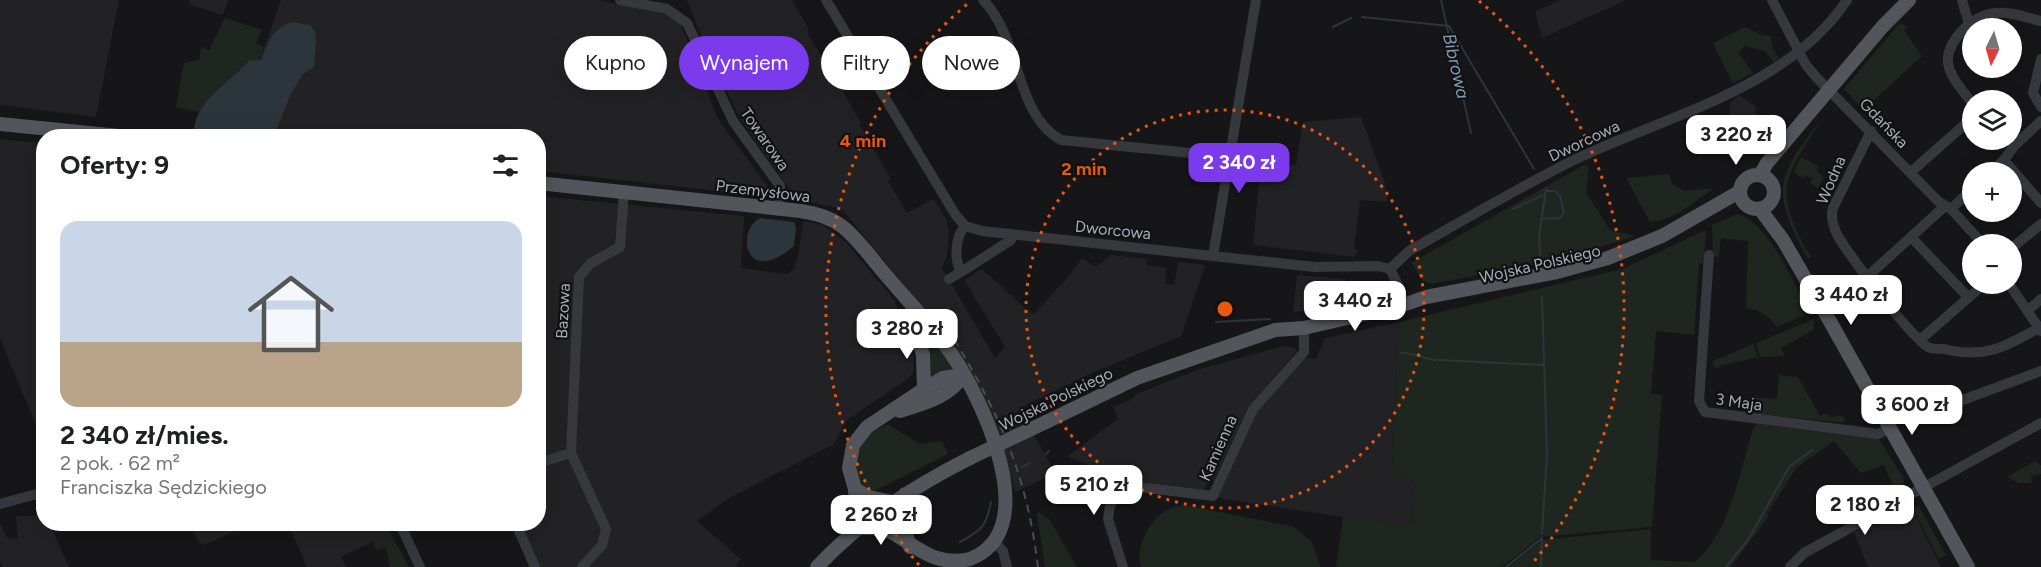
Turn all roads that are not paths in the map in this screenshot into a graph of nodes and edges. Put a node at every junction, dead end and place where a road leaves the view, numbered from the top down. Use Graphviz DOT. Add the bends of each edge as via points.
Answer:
graph roads {
  1 [pos="620,0"];
  2 [pos="826,0"];
  3 [pos="983,0"];
  4 [pos="1256,0"];
  5 [pos="1262,0"];
  6 [pos="1772,0"];
  7 [pos="1847,0"];
  8 [pos="1909,0"];
  9 [pos="1962,0"];
  10 [pos="1967,18"];
  11 [pos="1983,18"];
  12 [pos="2041,21"];
  13 [pos="1962,34"];
  14 [pos="1799,52"];
  15 [pos="2041,59"];
  16 [pos="1830,90"];
  17 [pos="1962,90"];
  18 [pos="2041,107"];
  19 [pos="2041,121"];
  20 [pos="0,124"];
  21 [pos="1962,127"];
  22 [pos="1235,128"];
  23 [pos="50,129"];
  24 [pos="1871,130"];
  25 [pos="2022,135"];
  26 [pos="2008,150"];
  27 [pos="1231,157"];
  28 [pos="2004,160"];
  29 [pos="1911,172"];
  30 [pos="1765,177"];
  31 [pos="546,184"];
  32 [pos="624,192"];
  33 [pos="1741,197"];
  34 [pos="1962,197"];
  35 [pos="2041,202"];
  36 [pos="1765,206"];
  37 [pos="1948,208"];
  38 [pos="780,209"];
  39 [pos="2041,224"];
  40 [pos="965,226"];
  41 [pos="1012,234"];
  42 [pos="1973,234"];
  43 [pos="1911,237"];
  44 [pos="2022,240"];
  45 [pos="1709,255"];
  46 [pos="1213,256"];
  47 [pos="1390,269"];
  48 [pos="961,272"];
  49 [pos="1868,276"];
  50 [pos="949,279"];
  51 [pos="1972,294"];
  52 [pos="2016,294"];
  53 [pos="1968,297"];
  54 [pos="2041,299"];
  55 [pos="1403,305"];
  56 [pos="2028,311"];
  57 [pos="918,312"];
  58 [pos="1304,328"];
  59 [pos="2040,329"];
  60 [pos="1920,340"];
  61 [pos="2041,371"];
  62 [pos="964,375"];
  63 [pos="924,389"];
  64 [pos="1930,412"];
  65 [pos="887,416"];
  66 [pos="2041,423"];
  67 [pos="1890,428"];
  68 [pos="571,453"];
  69 [pos="546,461"];
  70 [pos="1923,488"];
  71 [pos="855,489"];
  72 [pos="36,494"];
  73 [pos="906,494"];
  74 [pos="892,502"];
  75 [pos="0,504"];
  76 [pos="857,528"];
  77 [pos="403,531"];
  78 [pos="519,531"];
  79 [pos="994,541"];
  80 [pos="910,547"];
  81 [pos="420,567"];
  82 [pos="536,567"];
  83 [pos="582,567"];
  84 [pos="817,567"];
  85 [pos="1007,567"];
  86 [pos="1123,567"];
  87 [pos="1790,567"];
  88 [pos="1968,567"];
  1 -- 38 [label="street, Towarowa" via="667,9 687,23 733,121 780,186"];
  2 -- 40 [label="street"];
  3 -- 27 [label="street" via="1000,21 1036,116 1047,132 1061,140"];
  4 -- 22 [label="street"];
  5 -- 22 [label="street"];
  6 -- 14 [label="street, Gdańska"];
  7 -- 14 [label="street, Dworcowa"];
  8 -- 16 [label="main road"];
  9 -- 10 [label="street"];
  11 -- 12 [label="street" via="1997,12"];
  13 -- 17 [label="street" via="1948,63"];
  14 -- 16 [label="street, Gdańska"];
  14 -- 47 [label="street, Dworcowa" via="1717,99 1570,162 1409,251"];
  15 -- 18 [label="street" via="2033,93"];
  16 -- 24 [label="street, Gdańska"];
  16 -- 30 [label="main road" via="1780,149"];
  19 -- 25 [label="street"];
  20 -- 23 [label="main road"];
  21 -- 29 [label="street"];
  22 -- 27 [label="street"];
  24 -- 29 [label="street, Gdańska"];
  24 -- 49 [label="street, Wodna" via="1831,212 1839,237"];
  26 -- 28 [label="street"];
  27 -- 46 [label="street"];
  28 -- 35 [label="street"];
  29 -- 37 [label="street, Gdańska"];
  30 -- 33 [label="main road" via="1746,178"];
  30 -- 36 [label="main road" via="1774,191"];
  31 -- 32 [label="main road, Przemysłowa"];
  32 -- 38 [label="main road, Przemysłowa"];
  32 -- 68 [label="street, Bazowa" via="620,247 591,263 579,277"];
  33 -- 36 [label="main road" via="1750,208"];
  33 -- 55 [label="main road, Wojska Polskiego" via="1608,258"];
  34 -- 37 [label="street"];
  36 -- 67 [label="main road"];
  37 -- 42 [label="street, Gdańska"];
  37 -- 43 [label="street"];
  38 -- 57 [label="main road, Przemysłowa" via="827,217 843,227"];
  39 -- 44 [label="street"];
  40 -- 41 [label="street, Dworcowa"];
  40 -- 48 [label="street" via="958,236 956,264"];
  41 -- 46 [label="street, Dworcowa"];
  41 -- 48 [label="street" via="1011,240"];
  43 -- 49 [label="street"];
  43 -- 53 [label="street"];
  45 -- 67 [label="street, 3 Maja" via="1698,401 1702,409 1710,414 1878,434"];
  46 -- 47 [label="street, Dworcowa" via="1336,269"];
  47 -- 55 [label="street"];
  48 -- 50 [label="street"];
  49 -- 60 [label="street, Wodna"];
  51 -- 53 [label="street"];
  52 -- 56 [label="street"];
  53 -- 60 [label="street"];
  54 -- 56 [label="street"];
  55 -- 58 [label="main road, Wojska Polskiego"];
  56 -- 59 [label="street"];
  57 -- 62 [label="main road, Przemysłowa"];
  57 -- 63 [label="main road" via="913,321 923,355"];
  58 -- 73 [label="main road, Wojska Polskiego, bridge" via="1284,338 1227,347 1137,378"];
  58 -- 86 [label="street, Kamienna" via="1304,352 1253,409 1213,496 1131,486 1117,493 1108,519"];
  59 -- 60 [label="street, Wodna" via="2007,346 1973,354 1930,348"];
  61 -- 64 [label="street"];
  62 -- 63 [label="main road" via="943,378"];
  62 -- 65 [label="main road" via="954,390"];
  62 -- 79 [label="main road, Przemysłowa" via="990,435 1005,483 1007,510"];
  63 -- 65 [label="main road"];
  65 -- 71 [label="main road" via="867,427 853,445 849,468"];
  66 -- 70 [label="street"];
  67 -- 70 [label="main road"];
  68 -- 69 [label="street"];
  68 -- 83 [label="street, Bazowa" via="606,529 602,545"];
  70 -- 87 [label="street" via="1804,554"];
  70 -- 88 [label="main road"];
  71 -- 74 [label="main road"];
  71 -- 76 [label="main road"];
  72 -- 75 [label="street"];
  73 -- 74 [label="main road, Wojska Polskiego"];
  73 -- 80 [label="main road" via="902,519"];
  74 -- 76 [label="main road, Wojska Polskiego"];
  76 -- 80 [label="main road" via="891,532"];
  76 -- 84 [label="main road, Wojska Polskiego"];
  77 -- 81 [label="street"];
  78 -- 82 [label="street"];
  79 -- 80 [label="main road" via="980,554 956,563 929,559"];
  79 -- 85 [label="street" via="1003,551"];
}
